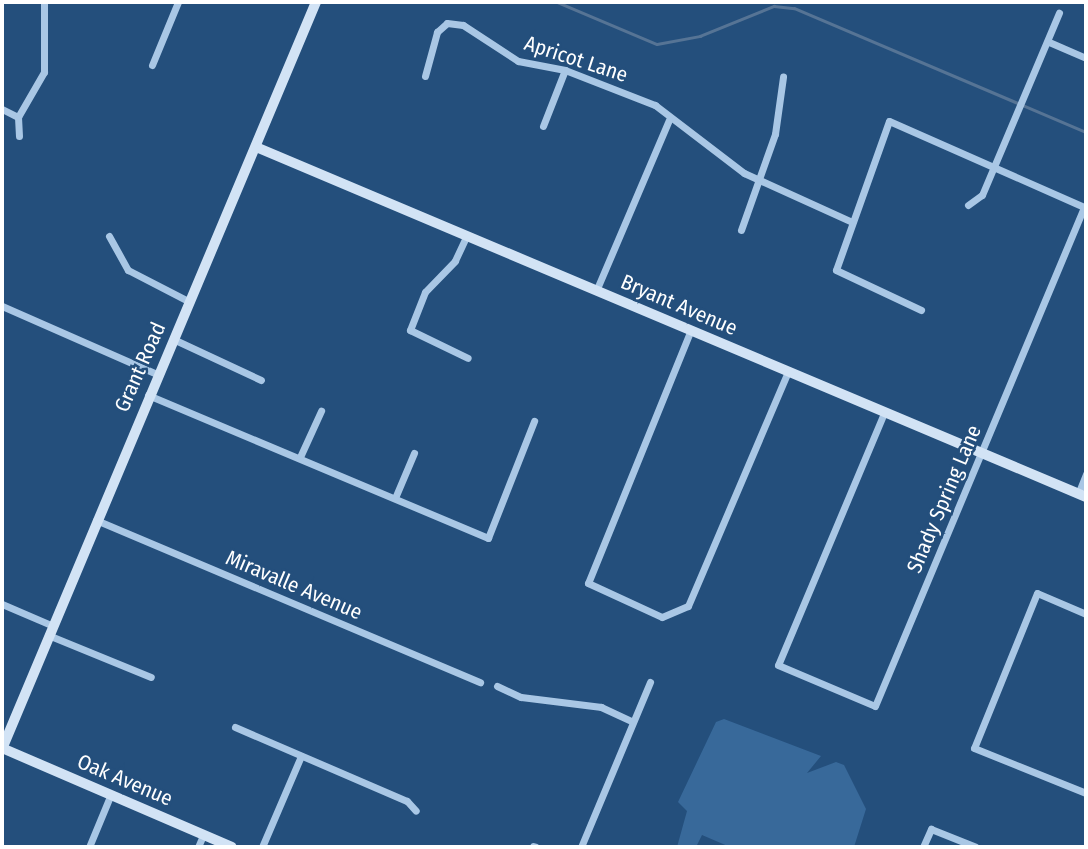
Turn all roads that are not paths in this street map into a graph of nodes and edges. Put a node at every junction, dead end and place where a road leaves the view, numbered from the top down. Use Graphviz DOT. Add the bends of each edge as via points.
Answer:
graph roads {
  1 [pos="44,2"];
  2 [pos="178,2"];
  3 [pos="316,2"];
  4 [pos="1059,13"];
  5 [pos="1049,42"];
  6 [pos="1086,58"];
  7 [pos="152,65"];
  8 [pos="565,70"];
  9 [pos="425,76"];
  10 [pos="783,77"];
  11 [pos="2,110"];
  12 [pos="18,117"];
  13 [pos="669,120"];
  14 [pos="542,126"];
  15 [pos="19,136"];
  16 [pos="256,147"];
  17 [pos="995,166"];
  18 [pos="755,179"];
  19 [pos="968,205"];
  20 [pos="852,222"];
  21 [pos="741,230"];
  22 [pos="109,236"];
  23 [pos="466,237"];
  24 [pos="596,291"];
  25 [pos="190,302"];
  26 [pos="2,306"];
  27 [pos="921,310"];
  28 [pos="690,331"];
  29 [pos="173,339"];
  30 [pos="468,358"];
  31 [pos="788,372"];
  32 [pos="157,374"];
  33 [pos="261,380"];
  34 [pos="148,394"];
  35 [pos="321,411"];
  36 [pos="884,413"];
  37 [pos="534,421"];
  38 [pos="414,453"];
  39 [pos="982,454"];
  40 [pos="300,457"];
  41 [pos="1086,474"];
  42 [pos="1082,495"];
  43 [pos="395,498"];
  44 [pos="95,520"];
  45 [pos="2,604"];
  46 [pos="1086,614"];
  47 [pos="50,630"];
  48 [pos="151,677"];
  49 [pos="480,682"];
  50 [pos="650,682"];
  51 [pos="497,686"];
  52 [pos="631,721"];
  53 [pos="235,727"];
  54 [pos="2,749"];
  55 [pos="301,756"];
  56 [pos="1086,793"];
  57 [pos="111,794"];
  58 [pos="416,811"];
  59 [pos="203,835"];
  60 [pos="89,847"];
  61 [pos="198,847"];
  62 [pos="232,847"];
  63 [pos="262,847"];
  64 [pos="581,847"];
  65 [pos="923,847"];
  66 [pos="976,847"];
  1 -- 12 [label="street" via="44,72"];
  2 -- 7 [label="street"];
  3 -- 16 [label="street, Grant Road"];
  4 -- 5 [label="street"];
  5 -- 6 [label="street"];
  5 -- 17 [label="street"];
  8 -- 9 [label="street, Apricot Lane" via="518,61 478,32 447,23 437,32"];
  8 -- 13 [label="street, Apricot Lane" via="655,105"];
  8 -- 14 [label="street"];
  10 -- 18 [label="street" via="775,134"];
  11 -- 12 [label="street"];
  12 -- 15 [label="street"];
  13 -- 18 [label="street, Apricot Lane"];
  13 -- 24 [label="street"];
  16 -- 23 [label="street, Bryant Avenue"];
  16 -- 25 [label="street, Grant Road"];
  17 -- 19 [label="street" via="982,195"];
  17 -- 20 [label="street" via="890,121"];
  17 -- 39 [label="street, Shady Spring Lane" via="1084,207"];
  18 -- 20 [label="street, Apricot Lane"];
  18 -- 21 [label="street"];
  20 -- 27 [label="street" via="838,274"];
  22 -- 25 [label="street" via="113,254 128,270"];
  23 -- 24 [label="street, Bryant Avenue"];
  23 -- 30 [label="street" via="455,261 425,292 410,330"];
  24 -- 28 [label="street, Bryant Avenue"];
  25 -- 29 [label="street, Grant Road"];
  26 -- 32 [label="street"];
  28 -- 31 [label="street, Bryant Avenue"];
  28 -- 31 [label="street" via="588,583 662,617 688,606"];
  29 -- 32 [label="street, Grant Road"];
  29 -- 33 [label="street"];
  31 -- 36 [label="street, Bryant Avenue"];
  32 -- 34 [label="street, Grant Road"];
  34 -- 40 [label="street"];
  34 -- 44 [label="street, Grant Road"];
  35 -- 40 [label="street"];
  36 -- 39 [label="street, Bryant Avenue"];
  36 -- 39 [label="street, Shady Spring Lane" via="778,664 875,706"];
  37 -- 43 [label="street" via="488,538"];
  38 -- 43 [label="street"];
  39 -- 42 [label="street, Bryant Avenue"];
  40 -- 43 [label="street"];
  41 -- 42 [label="street"];
  44 -- 47 [label="street, Grant Road"];
  44 -- 49 [label="street, Miravalle Avenue"];
  45 -- 47 [label="street"];
  46 -- 56 [label="street" via="1037,593 974,748"];
  47 -- 48 [label="street"];
  47 -- 54 [label="street, Grant Road"];
  50 -- 52 [label="street"];
  51 -- 52 [label="street" via="521,697 601,707"];
  52 -- 64 [label="street"];
  53 -- 55 [label="street"];
  54 -- 57 [label="street, Oak Avenue"];
  55 -- 58 [label="street" via="407,802"];
  55 -- 63 [label="street"];
  57 -- 59 [label="street, Oak Avenue"];
  57 -- 60 [label="street"];
  59 -- 61 [label="street"];
  59 -- 62 [label="street, Oak Avenue"];
  65 -- 66 [label="street" via="931,829"];
}
